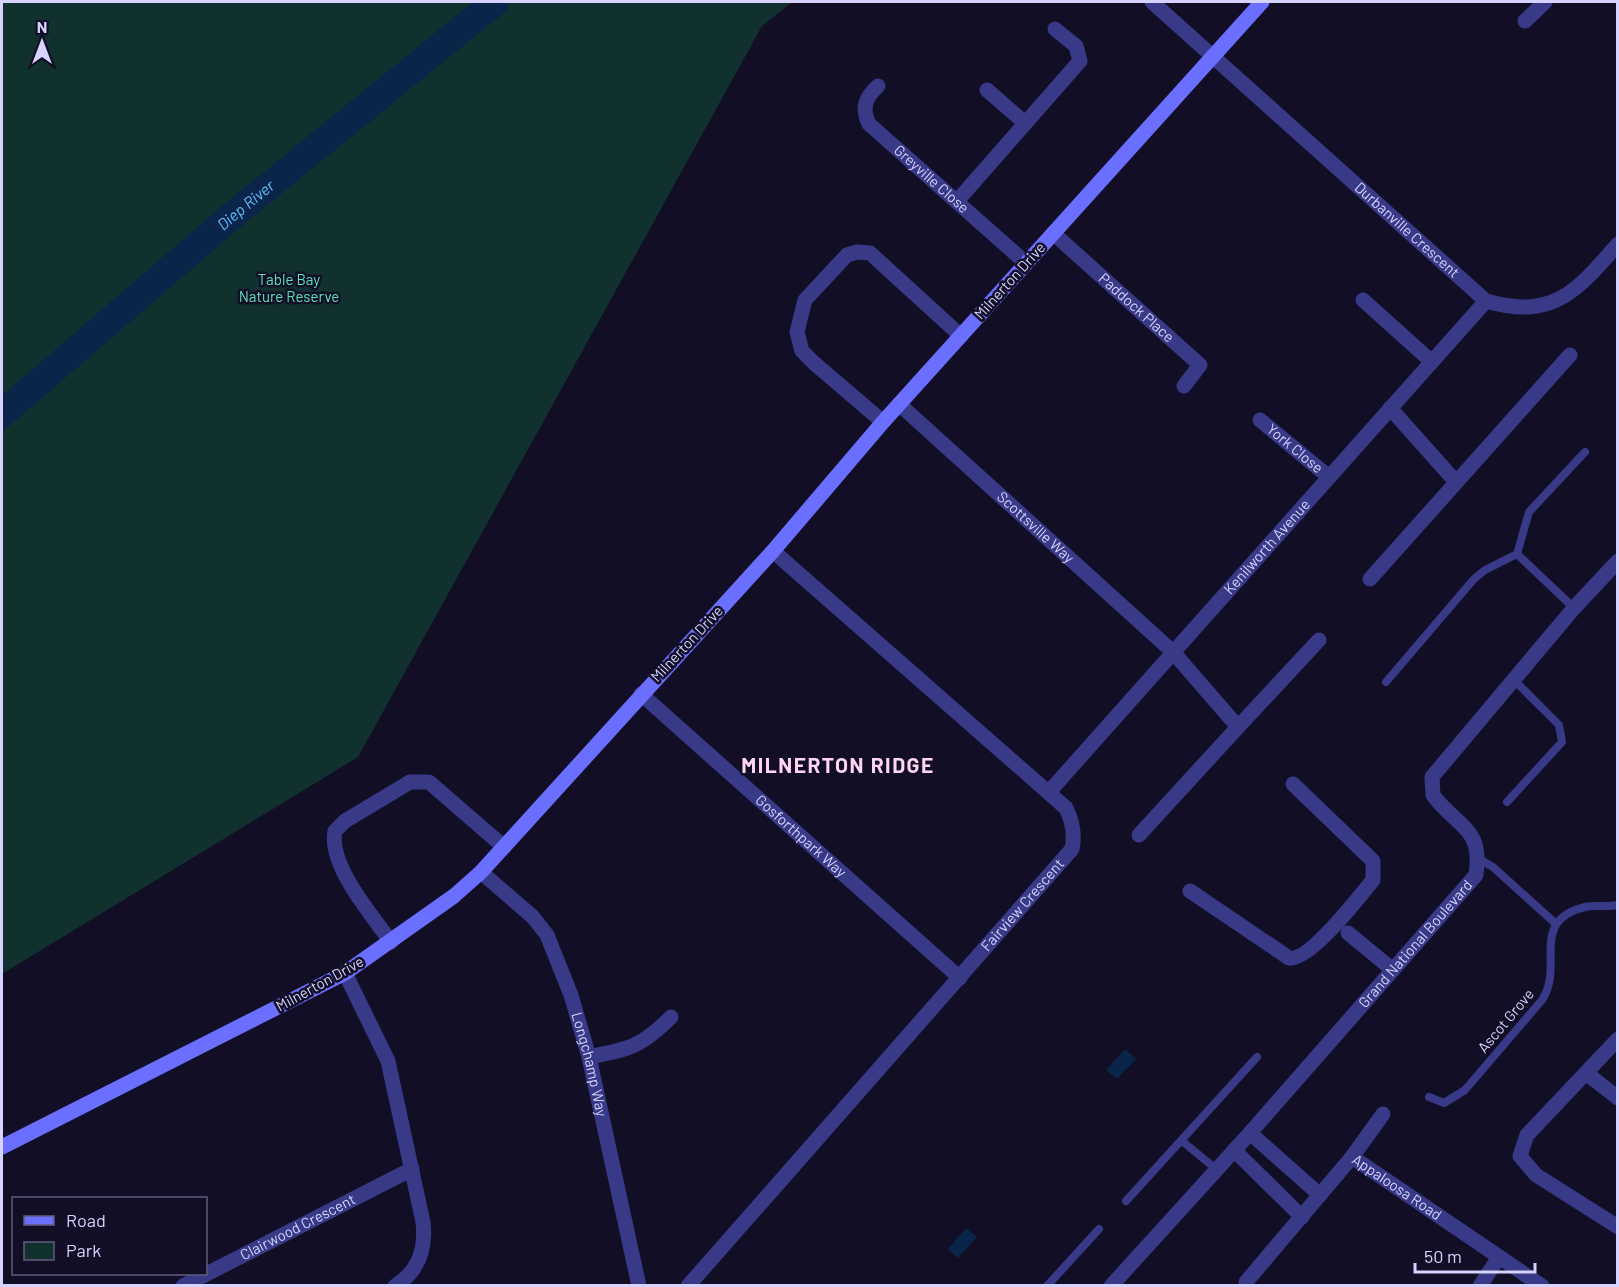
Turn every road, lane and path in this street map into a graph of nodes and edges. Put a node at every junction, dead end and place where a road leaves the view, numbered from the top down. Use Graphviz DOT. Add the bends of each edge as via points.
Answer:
graph roads {
  1 [pos="1152,2"];
  2 [pos="1262,2"];
  3 [pos="1545,2"];
  4 [pos="1525,21"];
  5 [pos="1055,28"];
  6 [pos="1211,55"];
  7 [pos="878,86"];
  8 [pos="987,90"];
  9 [pos="1025,123"];
  10 [pos="958,200"];
  11 [pos="1053,233"];
  12 [pos="1617,244"];
  13 [pos="1026,263"];
  14 [pos="1363,300"];
  15 [pos="1486,301"];
  16 [pos="961,336"];
  17 [pos="1570,355"];
  18 [pos="1432,362"];
  19 [pos="1184,386"];
  20 [pos="899,404"];
  21 [pos="1390,408"];
  22 [pos="1260,420"];
  23 [pos="883,423"];
  24 [pos="1585,452"];
  25 [pos="1329,477"];
  26 [pos="1456,482"];
  27 [pos="773,550"];
  28 [pos="1517,554"];
  29 [pos="1617,561"];
  30 [pos="1370,579"];
  31 [pos="1574,608"];
  32 [pos="1320,640"];
  33 [pos="1173,652"];
  34 [pos="1514,680"];
  35 [pos="1386,682"];
  36 [pos="641,694"];
  37 [pos="1238,727"];
  38 [pos="1293,784"];
  39 [pos="1048,792"];
  40 [pos="1507,802"];
  41 [pos="1139,835"];
  42 [pos="504,847"];
  43 [pos="1479,859"];
  44 [pos="481,872"];
  45 [pos="1190,891"];
  46 [pos="1617,905"];
  47 [pos="1555,923"];
  48 [pos="1344,926"];
  49 [pos="391,942"];
  50 [pos="1393,970"];
  51 [pos="345,973"];
  52 [pos="960,978"];
  53 [pos="670,1017"];
  54 [pos="1617,1038"];
  55 [pos="589,1057"];
  56 [pos="1257,1058"];
  57 [pos="1586,1073"];
  58 [pos="1429,1097"];
  59 [pos="1617,1098"];
  60 [pos="1383,1114"];
  61 [pos="1250,1133"];
  62 [pos="1182,1141"];
  63 [pos="2,1147"];
  64 [pos="1234,1150"];
  65 [pos="1352,1157"];
  66 [pos="412,1169"];
  67 [pos="1216,1169"];
  68 [pos="1320,1195"];
  69 [pos="1126,1201"];
  70 [pos="1302,1217"];
  71 [pos="1617,1227"];
  72 [pos="1099,1229"];
  73 [pos="1499,1257"];
  74 [pos="207,1274"];
  75 [pos="205,1275"];
  76 [pos="1246,1282"];
  77 [pos="183,1286"];
  78 [pos="395,1286"];
  79 [pos="639,1286"];
  80 [pos="688,1286"];
  81 [pos="1047,1286"];
  82 [pos="1112,1286"];
  83 [pos="1480,1286"];
  84 [pos="1542,1286"];
  1 -- 6 [label="street"];
  2 -- 6 [label="street, Milnerton Drive"];
  3 -- 4 [label="street"];
  5 -- 9 [label="street" via="1076,46 1080,61"];
  6 -- 11 [label="street, Milnerton Drive"];
  6 -- 15 [label="street, Durbanville Crescent"];
  7 -- 10 [label="street, Greyville Close" via="867,97 864,107 869,124"];
  8 -- 9 [label="street"];
  9 -- 10 [label="street"];
  10 -- 13 [label="street, Greyville Close"];
  11 -- 13 [label="street, Milnerton Drive"];
  11 -- 19 [label="street, Paddock Place" via="1200,365"];
  12 -- 15 [label="street, Durbanville Crescent" via="1584,283 1563,298 1513,309"];
  13 -- 16 [label="street, Milnerton Drive"];
  14 -- 18 [label="street"];
  15 -- 18 [label="street, Kenilworth Avenue"];
  16 -- 20 [label="street, Milnerton Drive"];
  16 -- 23 [label="street" via="870,253 847,255 806,300 797,332 802,351"];
  17 -- 26 [label="street"];
  18 -- 21 [label="street, Kenilworth Avenue"];
  20 -- 23 [label="street, Milnerton Drive"];
  20 -- 33 [label="street, Scottsville Way"];
  21 -- 25 [label="street, Kenilworth Avenue"];
  21 -- 26 [label="street"];
  22 -- 25 [label="street, York Close"];
  23 -- 27 [label="street, Milnerton Drive"];
  24 -- 28 [label="lane" via="1529,512"];
  25 -- 33 [label="street, Kenilworth Avenue"];
  26 -- 30 [label="street"];
  27 -- 36 [label="street, Milnerton Drive"];
  27 -- 39 [label="street, Fairview Crescent"];
  28 -- 31 [label="lane"];
  28 -- 35 [label="lane" via="1474,579"];
  29 -- 31 [label="street"];
  31 -- 34 [label="street"];
  32 -- 37 [label="street"];
  33 -- 37 [label="street, Scottsville Way"];
  33 -- 39 [label="street, Kenilworth Avenue"];
  34 -- 40 [label="lane" via="1560,725 1562,742"];
  34 -- 43 [label="street" via="1432,777 1432,795 1466,828 1477,844"];
  36 -- 42 [label="street, Milnerton Drive"];
  36 -- 52 [label="street, Gosforthpark Way"];
  37 -- 41 [label="street"];
  38 -- 48 [label="street" via="1373,861 1373,880"];
  39 -- 52 [label="street, Fairview Crescent" via="1070,816 1074,829 1072,849"];
  42 -- 44 [label="street, Milnerton Drive"];
  42 -- 49 [label="street" via="429,782 410,782 345,822 335,831 335,852 357,895"];
  43 -- 47 [label="lane"];
  43 -- 50 [label="street, Grand National Boulevard" via="1476,875 1467,888"];
  44 -- 49 [label="street, Milnerton Drive"];
  44 -- 55 [label="street, Longchamp Way" via="533,917 547,935 571,995"];
  45 -- 48 [label="street" via="1288,958 1300,956"];
  46 -- 47 [label="lane" via="1586,907"];
  47 -- 58 [label="lane, Ascot Grove" via="1549,990 1542,1000 1465,1090 1444,1103"];
  48 -- 50 [label="street"];
  49 -- 51 [label="street, Milnerton Drive"];
  50 -- 61 [label="street, Grand National Boulevard"];
  51 -- 63 [label="street, Milnerton Drive"];
  51 -- 66 [label="street" via="388,1061"];
  52 -- 80 [label="street, Fairview Crescent"];
  53 -- 55 [label="street" via="637,1046"];
  54 -- 57 [label="street"];
  55 -- 79 [label="street, Longchamp Way"];
  56 -- 62 [label="lane"];
  57 -- 59 [label="street"];
  57 -- 71 [label="street" via="1527,1135 1520,1156 1536,1175"];
  60 -- 65 [label="street"];
  61 -- 64 [label="street, Grand National Boulevard"];
  61 -- 68 [label="street"];
  62 -- 67 [label="lane"];
  62 -- 69 [label="lane"];
  64 -- 67 [label="street, Grand National Boulevard"];
  64 -- 70 [label="street"];
  65 -- 68 [label="street, Appaloosa Road"];
  65 -- 73 [label="street, Appaloosa Road"];
  66 -- 74 [label="street, Clairwood Crescent"];
  66 -- 78 [label="street" via="425,1239 410,1276"];
  67 -- 82 [label="street, Grand National Boulevard"];
  68 -- 70 [label="street, Appaloosa Road"];
  70 -- 76 [label="street, Appaloosa Road"];
  72 -- 81 [label="lane"];
  73 -- 83 [label="street"];
  73 -- 84 [label="street, Appaloosa Road"];
  75 -- 77 [label="street, Clairwood Crescent"];
}
